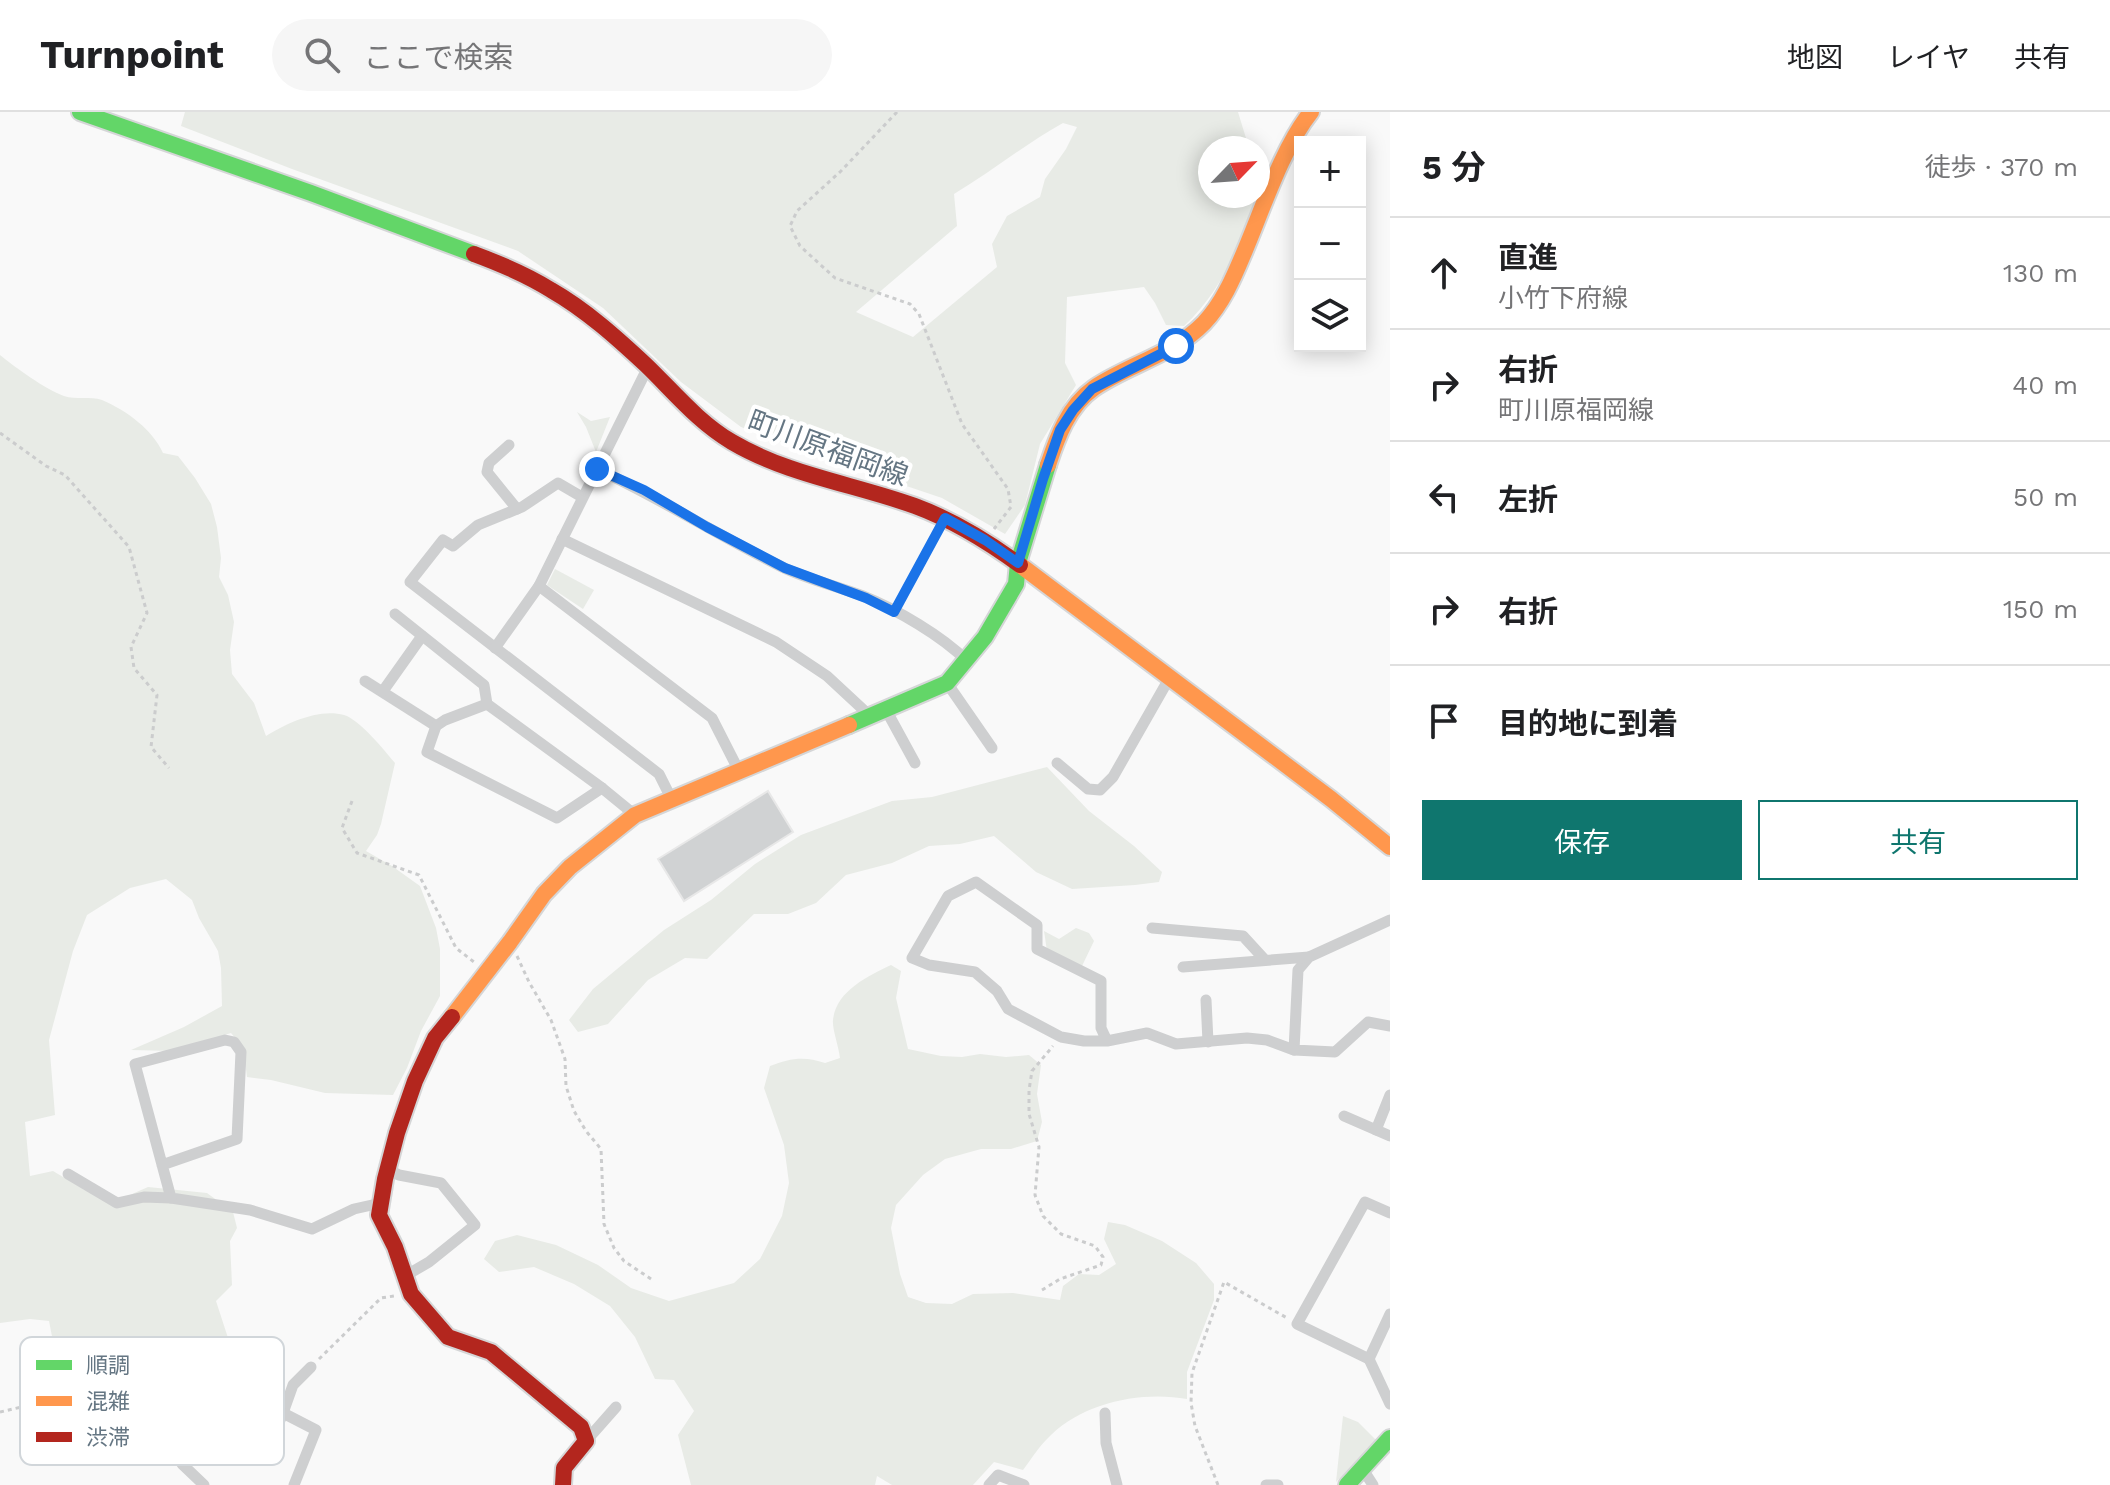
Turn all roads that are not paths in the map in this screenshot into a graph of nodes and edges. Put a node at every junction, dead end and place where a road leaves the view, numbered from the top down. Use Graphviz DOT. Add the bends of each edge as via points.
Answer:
graph roads {
  1 [pos="80,112"];
  2 [pos="1311,112"];
  3 [pos="648,367"];
  4 [pos="509,445"];
  5 [pos="597,469"];
  6 [pos="582,497"];
  7 [pos="517,509"];
  8 [pos="945,518"];
  9 [pos="562,539"];
  10 [pos="1018,563"];
  11 [pos="539,586"];
  12 [pos="894,612"];
  13 [pos="395,614"];
  14 [pos="422,636"];
  15 [pos="495,648"];
  16 [pos="967,661"];
  17 [pos="1170,677"];
  18 [pos="365,681"];
  19 [pos="947,683"];
  20 [pos="383,691"];
  21 [pos="487,704"];
  22 [pos="885,708"];
  23 [pos="869,715"];
  24 [pos="436,726"];
  25 [pos="992,748"];
  26 [pos="915,763"];
  27 [pos="1057,763"];
  28 [pos="739,771"];
  29 [pos="602,788"];
  30 [pos="672,800"];
  31 [pos="635,815"];
  32 [pos="1390,847"];
  33 [pos="1390,920"];
  34 [pos="1152,928"];
  35 [pos="1309,957"];
  36 [pos="1265,960"];
  37 [pos="1183,967"];
  38 [pos="1206,1000"];
  39 [pos="1390,1026"];
  40 [pos="1107,1041"];
  41 [pos="1208,1042"];
  42 [pos="1294,1050"];
  43 [pos="1390,1095"];
  44 [pos="1344,1116"];
  45 [pos="1376,1130"];
  46 [pos="1390,1136"];
  47 [pos="162,1165"];
  48 [pos="387,1169"];
  49 [pos="68,1174"];
  50 [pos="171,1198"];
  51 [pos="381,1203"];
  52 [pos="1390,1213"];
  53 [pos="405,1276"];
  54 [pos="1390,1314"];
  55 [pos="1369,1359"];
  56 [pos="311,1367"];
  57 [pos="1390,1404"];
  58 [pos="616,1407"];
  59 [pos="284,1410"];
  60 [pos="1105,1413"];
  61 [pos="284,1414"];
  62 [pos="1390,1438"];
  63 [pos="586,1441"];
  64 [pos="183,1465"];
  65 [pos="1362,1468"];
  66 [pos="204,1485"];
  67 [pos="294,1485"];
  68 [pos="563,1485"];
  69 [pos="989,1485"];
  70 [pos="1024,1485"];
  71 [pos="1117,1485"];
  72 [pos="1266,1485"];
  73 [pos="1276,1485"];
  74 [pos="1347,1485"];
  75 [pos="1373,1485"];
  1 -- 3 [label="main road, 町川原福岡線" via="510,269 574,305"];
  2 -- 10 [label="main road" via="1279,171 1229,289 1204,323 1176,346 1092,389 1060,430"];
  3 -- 5 [label="street"];
  3 -- 8 [label="main road, 町川原福岡線" via="690,410 733,443 822,479"];
  4 -- 7 [label="street" via="489,463 487,472"];
  5 -- 6 [label="street"];
  5 -- 12 [label="street" via="785,568"];
  6 -- 7 [label="street" via="558,483"];
  6 -- 9 [label="street"];
  7 -- 15 [label="street" via="478,525 453,546 443,540 410,582"];
  8 -- 10 [label="main road, 町川原福岡線"];
  8 -- 12 [label="lane"];
  9 -- 11 [label="street"];
  9 -- 23 [label="street" via="776,642 827,676"];
  10 -- 16 [label="main road" via="1016,584"];
  10 -- 17 [label="main road, 町川原福岡線"];
  11 -- 15 [label="street"];
  11 -- 28 [label="street" via="712,718"];
  12 -- 16 [label="street"];
  13 -- 14 [label="street"];
  14 -- 20 [label="street"];
  14 -- 21 [label="street" via="484,685"];
  15 -- 30 [label="street" via="659,774"];
  16 -- 19 [label="main road"];
  17 -- 27 [label="street" via="1113,777 1100,790 1088,789"];
  17 -- 32 [label="main road, 町川原福岡線"];
  18 -- 20 [label="street"];
  19 -- 22 [label="main road"];
  19 -- 25 [label="street"];
  20 -- 24 [label="street"];
  21 -- 24 [label="street"];
  21 -- 29 [label="street"];
  22 -- 23 [label="main road"];
  22 -- 26 [label="street"];
  23 -- 28 [label="main road"];
  24 -- 29 [label="street" via="427,752 557,818"];
  28 -- 30 [label="main road"];
  29 -- 31 [label="street"];
  30 -- 31 [label="main road"];
  31 -- 48 [label="main road" via="544,894 435,1038"];
  33 -- 35 [label="street"];
  34 -- 36 [label="street" via="1243,936"];
  35 -- 36 [label="street"];
  35 -- 42 [label="street" via="1298,970"];
  36 -- 37 [label="street"];
  38 -- 41 [label="street"];
  39 -- 42 [label="street" via="1368,1022 1335,1052"];
  40 -- 40 [label="street" via="1061,1037 1008,1009 975,972 912,958 948,896 976,882 1037,925 1037,949 1101,981 1101,1028"];
  40 -- 41 [label="street" via="1147,1033 1176,1044"];
  41 -- 42 [label="street" via="1247,1038"];
  43 -- 45 [label="street"];
  44 -- 45 [label="street"];
  45 -- 46 [label="street"];
  47 -- 47 [label="street" via="135,1064 234,1042 241,1052 237,1139"];
  47 -- 50 [label="street"];
  48 -- 51 [label="main road"];
  48 -- 53 [label="street" via="441,1183 475,1225"];
  49 -- 50 [label="street" via="117,1203"];
  50 -- 51 [label="street" via="250,1210 312,1229"];
  51 -- 53 [label="main road" via="379,1215"];
  52 -- 55 [label="street" via="1365,1202 1297,1324"];
  53 -- 63 [label="main road" via="411,1294 448,1337 491,1352 581,1427"];
  54 -- 55 [label="street"];
  55 -- 57 [label="street"];
  56 -- 59 [label="street" via="293,1385"];
  58 -- 63 [label="street"];
  60 -- 71 [label="street"];
  61 -- 67 [label="street" via="316,1430"];
  62 -- 65 [label="main road"];
  63 -- 68 [label="main road" via="564,1468"];
  64 -- 66 [label="street"];
  65 -- 74 [label="main road"];
  65 -- 75 [label="street"];
  69 -- 70 [label="street" via="998,1475"];
  72 -- 73 [label="street"];
}
